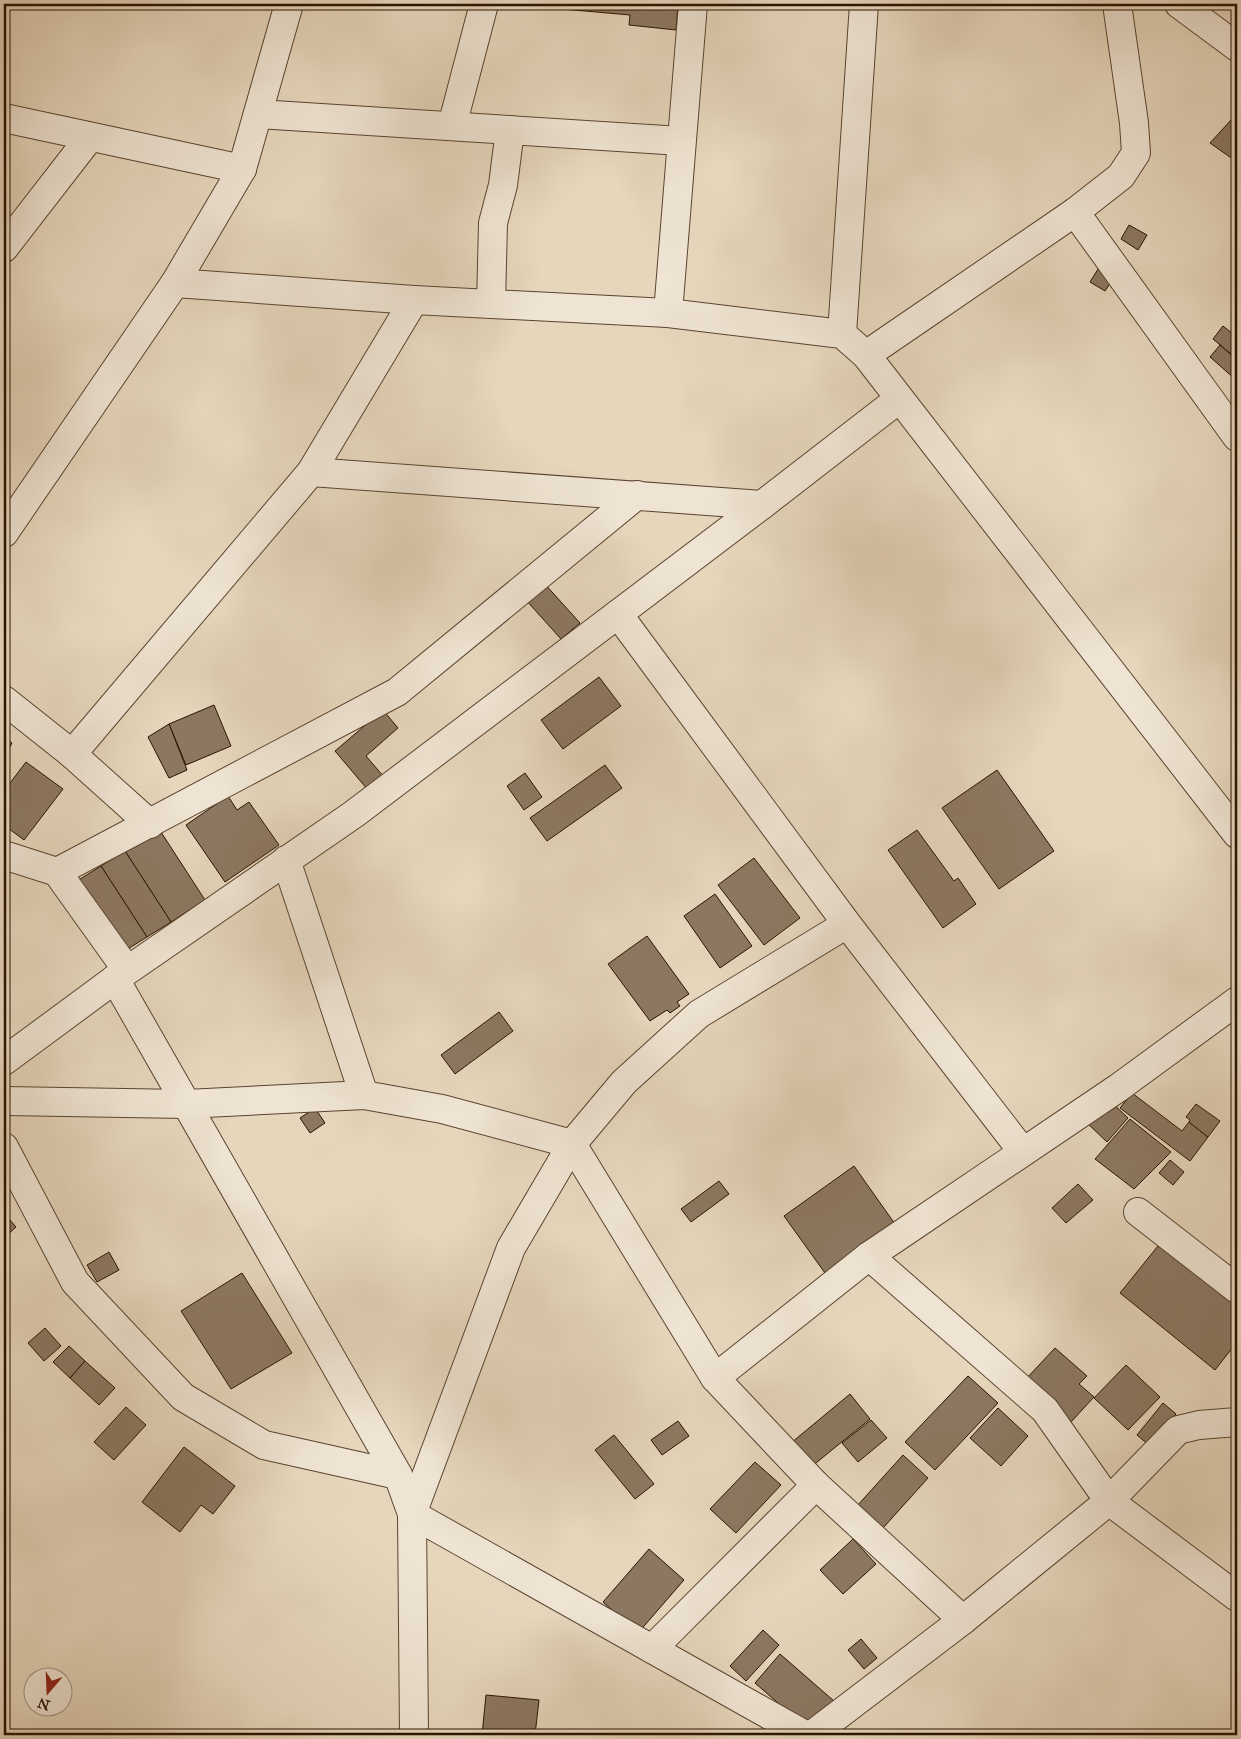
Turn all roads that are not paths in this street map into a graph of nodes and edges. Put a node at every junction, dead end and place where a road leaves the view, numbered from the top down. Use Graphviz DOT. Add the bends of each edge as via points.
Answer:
graph roads {
  1 [pos="289,4"];
  2 [pos="484,4"];
  3 [pos="693,4"];
  4 [pos="864,4"];
  5 [pos="1117,4"];
  6 [pos="1179,4"];
  7 [pos="1237,47"];
  8 [pos="258,114"];
  9 [pos="4,118"];
  10 [pos="452,126"];
  11 [pos="510,130"];
  12 [pos="90,137"];
  13 [pos="681,141"];
  14 [pos="242,169"];
  15 [pos="1075,212"];
  16 [pos="4,248"];
  17 [pos="175,283"];
  18 [pos="414,300"];
  19 [pos="491,304"];
  20 [pos="668,313"];
  21 [pos="842,334"];
  22 [pos="866,355"];
  23 [pos="899,399"];
  24 [pos="1237,434"];
  25 [pos="311,472"];
  26 [pos="637,495"];
  27 [pos="762,504"];
  28 [pos="4,533"];
  29 [pos="618,614"];
  30 [pos="4,700"];
  31 [pos="72,754"];
  32 [pos="150,824"];
  33 [pos="1237,834"];
  34 [pos="4,855"];
  35 [pos="286,860"];
  36 [pos="56,872"];
  37 [pos="847,924"];
  38 [pos="121,974"];
  39 [pos="1237,1001"];
  40 [pos="4,1061"];
  41 [pos="364,1095"];
  42 [pos="4,1101"];
  43 [pos="186,1104"];
  44 [pos="572,1144"];
  45 [pos="4,1147"];
  46 [pos="1023,1152"];
  47 [pos="1138,1212"];
  48 [pos="869,1256"];
  49 [pos="1237,1289"];
  50 [pos="715,1378"];
  51 [pos="1237,1422"];
  52 [pos="398,1475"];
  53 [pos="816,1485"];
  54 [pos="1109,1501"];
  55 [pos="412,1514"];
  56 [pos="1237,1597"];
  57 [pos="963,1620"];
  58 [pos="652,1649"];
  59 [pos="414,1735"];
  60 [pos="805,1735"];
  61 [pos="812,1735"];
  1 -- 8 [label="street"];
  2 -- 10 [label="street"];
  3 -- 13 [label="street"];
  4 -- 21 [label="street"];
  5 -- 15 [label="street" via="1136,153 1121,176"];
  6 -- 7 [label="street"];
  8 -- 10 [label="street"];
  8 -- 14 [label="street"];
  9 -- 12 [label="street"];
  10 -- 11 [label="street"];
  11 -- 13 [label="street"];
  11 -- 19 [label="street" via="503,184 493,223"];
  12 -- 14 [label="street"];
  12 -- 16 [label="street"];
  13 -- 20 [label="street"];
  14 -- 17 [label="street"];
  15 -- 22 [label="street"];
  15 -- 24 [label="street"];
  17 -- 18 [label="street"];
  17 -- 28 [label="street"];
  18 -- 19 [label="street"];
  18 -- 25 [label="street"];
  19 -- 20 [label="street"];
  20 -- 21 [label="street"];
  21 -- 22 [label="street"];
  22 -- 23 [label="street"];
  23 -- 27 [label="street"];
  23 -- 33 [label="street"];
  25 -- 26 [label="street"];
  25 -- 31 [label="street"];
  26 -- 27 [label="street"];
  26 -- 32 [label="street" via="397,692"];
  27 -- 29 [label="street"];
  29 -- 35 [label="street" via="354,814"];
  29 -- 37 [label="street"];
  30 -- 31 [label="street"];
  31 -- 32 [label="street"];
  32 -- 36 [label="street"];
  34 -- 36 [label="street"];
  35 -- 38 [label="street"];
  35 -- 41 [label="street"];
  36 -- 38 [label="street"];
  37 -- 44 [label="street" via="699,1014 624,1082"];
  37 -- 46 [label="street"];
  38 -- 40 [label="street"];
  38 -- 43 [label="street"];
  39 -- 46 [label="street"];
  41 -- 43 [label="street"];
  41 -- 44 [label="street" via="442,1109"];
  42 -- 43 [label="street"];
  43 -- 52 [label="street"];
  44 -- 50 [label="street"];
  44 -- 55 [label="street" via="510,1248"];
  45 -- 52 [label="street" via="75,1282 183,1397 264,1445"];
  46 -- 48 [label="street"];
  47 -- 49 [label="street"];
  48 -- 50 [label="street"];
  48 -- 54 [label="street" via="1045,1410"];
  50 -- 53 [label="street"];
  51 -- 54 [label="street" via="1178,1430"];
  52 -- 55 [label="street"];
  53 -- 57 [label="street"];
  53 -- 58 [label="street"];
  54 -- 56 [label="street"];
  54 -- 57 [label="street"];
  55 -- 58 [label="street"];
  55 -- 59 [label="street"];
  57 -- 61 [label="street"];
  58 -- 60 [label="street"];
}
